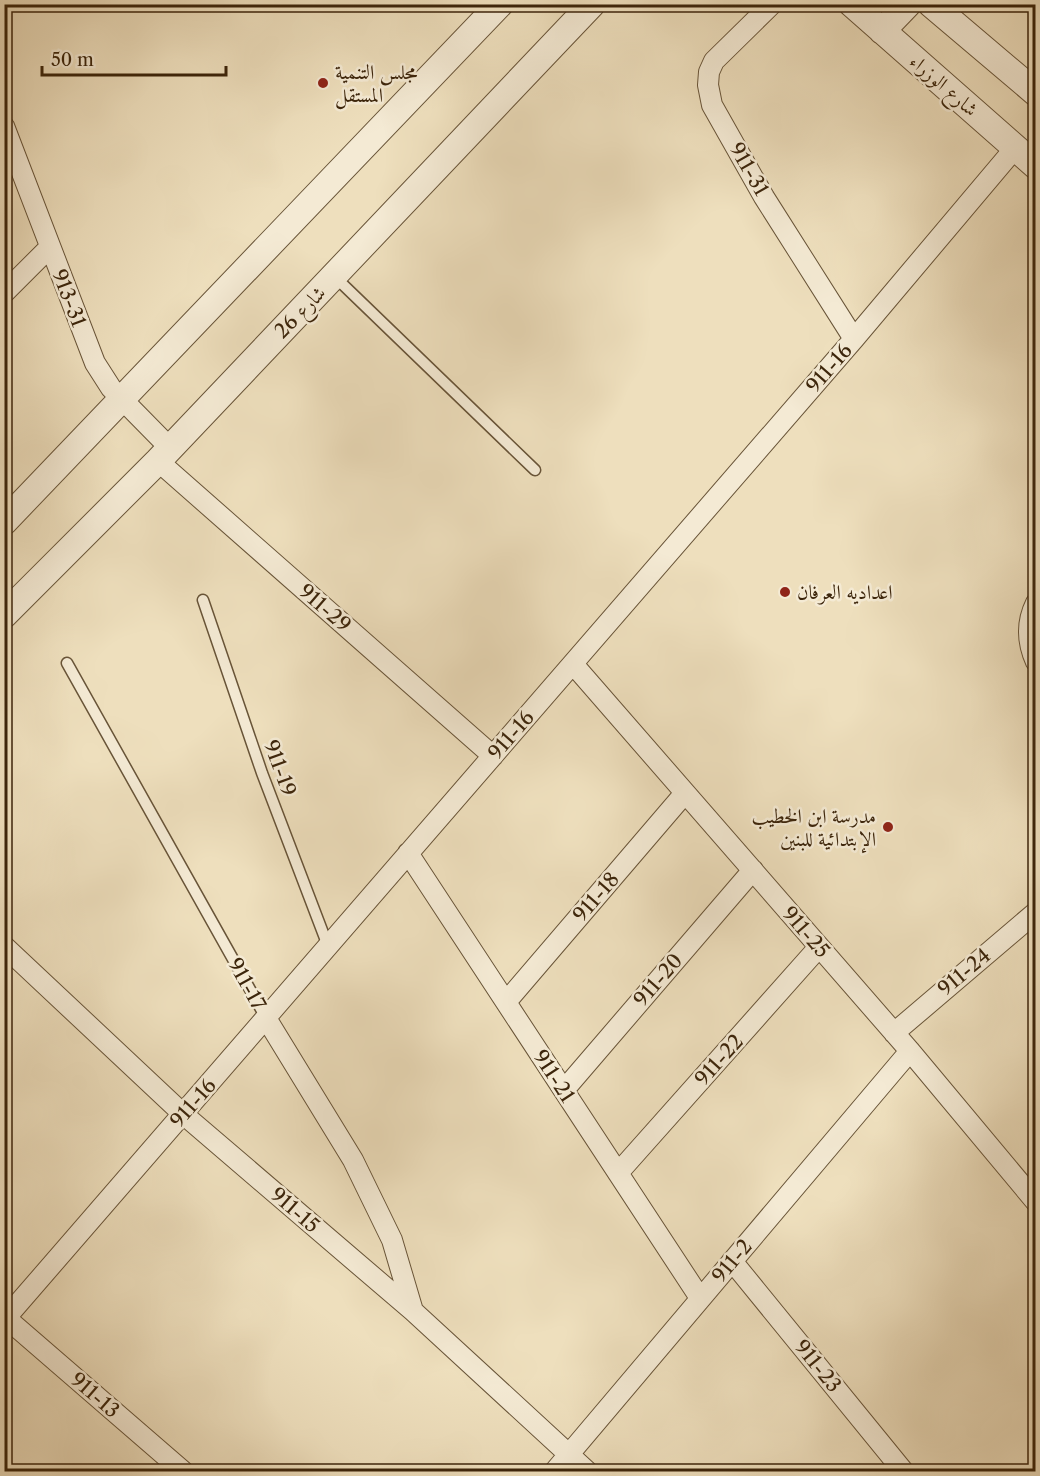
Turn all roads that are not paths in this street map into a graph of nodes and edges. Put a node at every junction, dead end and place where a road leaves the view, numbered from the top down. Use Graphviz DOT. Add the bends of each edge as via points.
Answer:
graph roads {
  1 [pos="500,4"];
  2 [pos="592,4"];
  3 [pos="772,4"];
  4 [pos="852,4"];
  5 [pos="908,4"];
  6 [pos="931,4"];
  7 [pos="882,31"];
  8 [pos="1035,93"];
  9 [pos="4,126"];
  10 [pos="1015,148"];
  11 [pos="1035,166"];
  12 [pos="50,247"];
  13 [pos="334,276"];
  14 [pos="4,293"];
  15 [pos="854,339"];
  16 [pos="122,399"];
  17 [pos="164,454"];
  18 [pos="535,470"];
  19 [pos="4,522"];
  20 [pos="203,600"];
  21 [pos="1035,603"];
  22 [pos="4,615"];
  23 [pos="1035,662"];
  24 [pos="67,663"];
  25 [pos="573,664"];
  26 [pos="493,756"];
  27 [pos="685,793"];
  28 [pos="408,854"];
  29 [pos="753,870"];
  30 [pos="1035,912"];
  31 [pos="4,946"];
  32 [pos="328,946"];
  33 [pos="819,947"];
  34 [pos="506,1002"];
  35 [pos="266,1018"];
  36 [pos="894,1033"];
  37 [pos="910,1052"];
  38 [pos="564,1090"];
  39 [pos="183,1114"];
  40 [pos="618,1173"];
  41 [pos="1035,1202"];
  42 [pos="732,1261"];
  43 [pos="700,1299"];
  44 [pos="413,1311"];
  45 [pos="5,1319"];
  46 [pos="569,1453"];
  47 [pos="184,1472"];
  48 [pos="554,1472"];
  49 [pos="588,1472"];
  50 [pos="904,1472"];
  1 -- 16 [label="street"];
  2 -- 13 [label="street, شارع 26"];
  3 -- 15 [label="street, 911-31" via="714,61 709,72 712,105 764,197"];
  4 -- 7 [label="street, شارع الوزراء"];
  5 -- 7 [label="street"];
  6 -- 8 [label="street"];
  7 -- 10 [label="street, شارع الوزراء"];
  9 -- 12 [label="street, 913-31"];
  10 -- 11 [label="street, شارع الوزراء"];
  10 -- 15 [label="street, 911-16"];
  12 -- 14 [label="street"];
  12 -- 16 [label="street, 913-31" via="88,350 102,376"];
  13 -- 17 [label="street, شارع 26"];
  13 -- 18 [label="lane"];
  15 -- 25 [label="street, 911-16"];
  16 -- 17 [label="street, 913-31"];
  16 -- 19 [label="street"];
  17 -- 22 [label="street, شارع 26"];
  17 -- 26 [label="street, 911-29"];
  20 -- 32 [label="lane, 911-19" via="262,773"];
  21 -- 23 [label="street" via="1029,618"];
  24 -- 35 [label="lane, 911-17"];
  25 -- 26 [label="street, 911-16"];
  25 -- 27 [label="street, 911-25"];
  26 -- 28 [label="street, 911-16"];
  27 -- 29 [label="street, 911-25"];
  27 -- 34 [label="street, 911-18"];
  28 -- 32 [label="street, 911-16"];
  28 -- 34 [label="street, 911-21"];
  29 -- 33 [label="street, 911-25"];
  29 -- 38 [label="street, 911-20"];
  30 -- 36 [label="street, 911-24"];
  31 -- 39 [label="street, 911-15"];
  32 -- 35 [label="street, 911-16"];
  33 -- 36 [label="street, 911-25"];
  33 -- 40 [label="street, 911-22"];
  34 -- 38 [label="street, 911-21"];
  35 -- 39 [label="street, 911-16"];
  35 -- 44 [label="street, 911-17" via="353,1160 392,1240"];
  36 -- 37 [label="street, 911-25"];
  37 -- 41 [label="street, 911-25"];
  37 -- 42 [label="street, 911-2"];
  38 -- 40 [label="street, 911-21"];
  39 -- 44 [label="street, 911-15"];
  39 -- 45 [label="street, 911-16"];
  40 -- 43 [label="street, 911-21"];
  42 -- 43 [label="street, 911-2"];
  42 -- 50 [label="street, 911-23"];
  43 -- 46 [label="street, 911-2"];
  44 -- 46 [label="street, 911-15"];
  45 -- 47 [label="street, 911-13"];
  46 -- 48 [label="street, 911-2"];
  46 -- 49 [label="street, 911-15"];
}
